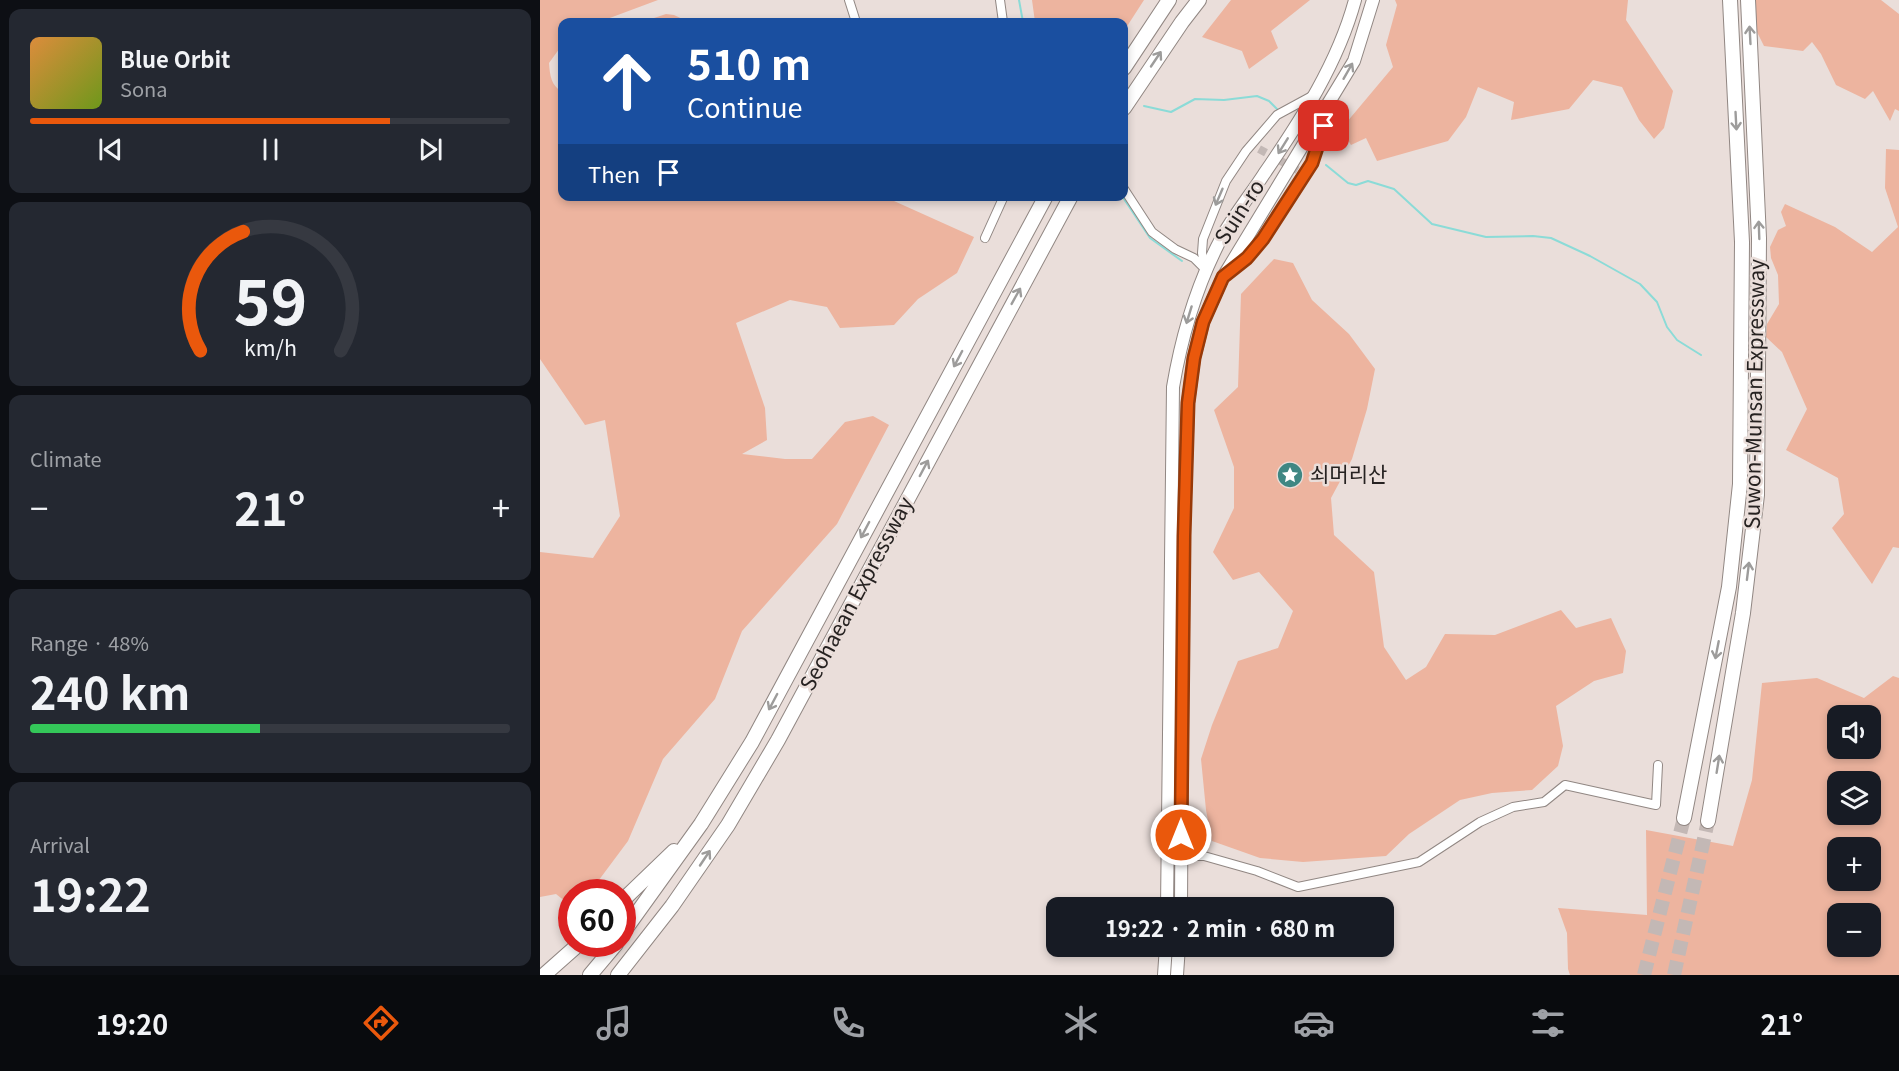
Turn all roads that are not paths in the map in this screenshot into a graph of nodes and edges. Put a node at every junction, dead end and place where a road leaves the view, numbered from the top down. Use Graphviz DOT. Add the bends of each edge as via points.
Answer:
graph roads {
  1 [pos="849,0"];
  2 [pos="1000,0"];
  3 [pos="1169,0"];
  4 [pos="1199,0"];
  5 [pos="1355,0"];
  6 [pos="1373,0"];
  7 [pos="1730,0"];
  8 [pos="1748,0"];
  9 [pos="855,18"];
  10 [pos="1002,18"];
  11 [pos="1128,62"];
  12 [pos="1314,95"];
  13 [pos="1128,102"];
  14 [pos="1323,114"];
  15 [pos="1128,195"];
  16 [pos="1002,201"];
  17 [pos="1043,201"];
  18 [pos="1068,201"];
  19 [pos="985,238"];
  20 [pos="1206,270"];
  21 [pos="1223,277"];
  22 [pos="1658,765"];
  23 [pos="1684,818"];
  24 [pos="1708,821"];
  25 [pos="701,824"];
  26 [pos="1181,855"];
  27 [pos="1167,857"];
  28 [pos="636,887"];
  29 [pos="1167,897"];
  30 [pos="1180,897"];
  31 [pos="672,906"];
  32 [pos="636,915"];
  33 [pos="564,957"];
  34 [pos="605,957"];
  35 [pos="1165,957"];
  36 [pos="1178,957"];
  37 [pos="544,975"];
  38 [pos="590,975"];
  39 [pos="618,975"];
  40 [pos="625,975"];
  41 [pos="1164,975"];
  42 [pos="1177,975"];
  1 -- 9 [label="street"];
  2 -- 10 [label="street"];
  3 -- 11 [label="highway"];
  13 -- 4 [label="highway, one-way"];
  5 -- 12 [label="main road, Suin-ro" via="1342,40"];
  14 -- 6 [label="main road, Suin-ro, one-way" via="1354,61"];
  7 -- 23 [label="highway, Suwon-Munsan Expressway, one-way" via="1742,242 1740,484 1729,587"];
  24 -- 8 [label="highway, Suwon-Munsan Expressway, one-way" via="1743,613 1757,495 1759,238"];
  12 -- 20 [label="main road, Suin-ro, one-way" via="1224,233"];
  12 -- 20 [label="street, one-way" via="1277,115 1226,181 1203,239"];
  14 -- 21 [label="main road, Suin-ro"];
  14 -- 21 [label="street" via="1324,126 1312,163 1302,172 1263,239"];
  15 -- 20 [label="street" via="1152,232"];
  16 -- 19 [label="street"];
  17 -- 25 [label="highway, Seohaean Expressway, one-way" via="752,742"];
  31 -- 18 [label="highway, Seohaean Expressway, one-way" via="728,825 778,740"];
  20 -- 27 [label="main road, Suin-ro, one-way" via="1179,350 1173,387"];
  21 -- 26 [label="main road, Suin-ro" via="1203,322 1188,403"];
  22 -- 26 [label="street" via="1656,805 1565,785 1544,802 1513,807 1480,822 1419,862 1298,888 1204,856"];
  25 -- 28 [label="highway"];
  25 -- 32 [label="highway, Seohaean Expressway"];
  26 -- 27 [label="street"];
  26 -- 30 [label="main road, Suin-ro"];
  27 -- 29 [label="main road, Suin-ro"];
  31 -- 39 [label="highway, Seohaean Expressway"];
  31 -- 40 [label="highway"];
  33 -- 37 [label="highway"];
  34 -- 38 [label="highway"];
  35 -- 41 [label="main road"];
  36 -- 42 [label="main road"];
}
